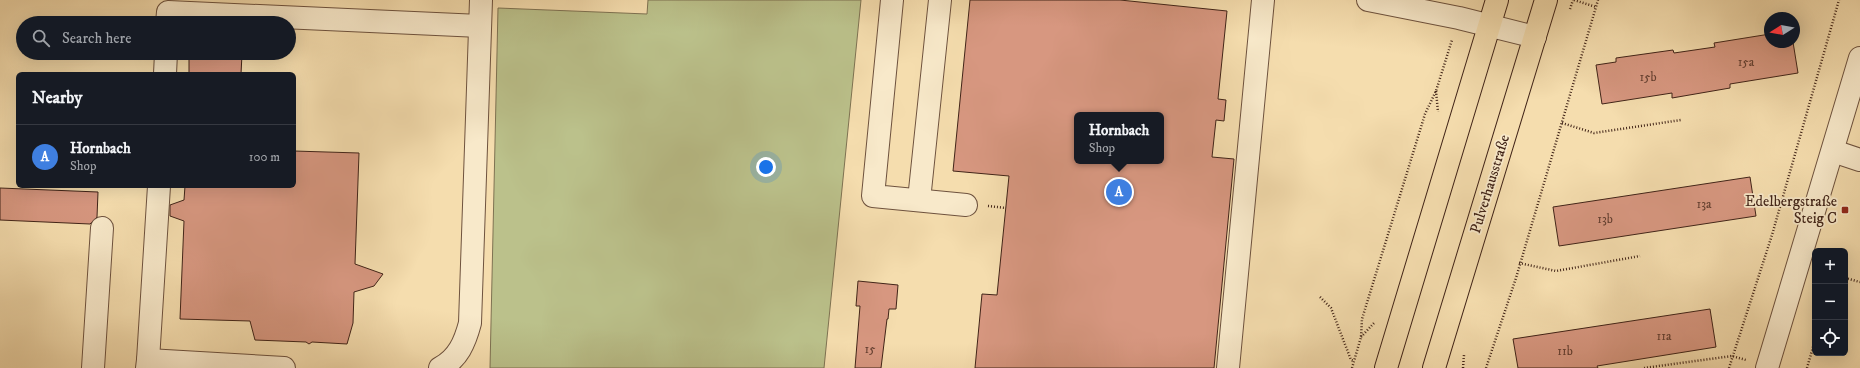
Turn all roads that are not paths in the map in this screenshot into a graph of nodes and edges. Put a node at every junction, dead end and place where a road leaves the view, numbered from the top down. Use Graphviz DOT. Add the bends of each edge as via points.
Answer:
graph roads {
  1 [pos="481,0"];
  2 [pos="892,0"];
  3 [pos="940,0"];
  4 [pos="1263,0"];
  5 [pos="1368,0"];
  6 [pos="1497,0"];
  7 [pos="1546,0"];
  8 [pos="168,16"];
  9 [pos="257,16"];
  10 [pos="296,18"];
  11 [pos="480,26"];
  12 [pos="1490,26"];
  13 [pos="1535,37"];
  14 [pos="1860,58"];
  15 [pos="166,60"];
  16 [pos="165,72"];
  17 [pos="1833,151"];
  18 [pos="1860,160"];
  19 [pos="159,188"];
  20 [pos="919,200"];
  21 [pos="966,204"];
  22 [pos="102,228"];
  23 [pos="147,364"];
  24 [pos="93,368"];
  25 [pos="284,368"];
  26 [pos="440,368"];
  27 [pos="1228,368"];
  28 [pos="1386,368"];
  29 [pos="1434,368"];
  30 [pos="1767,368"];
  1 -- 11 [label="street"];
  2 -- 20 [label="street" via="873,196"];
  3 -- 20 [label="street"];
  4 -- 27 [label="street"];
  5 -- 12 [label="street"];
  6 -- 12 [label="main road"];
  7 -- 13 [label="main road, Pulverhausstraße"];
  8 -- 9 [label="street" via="168,12"];
  10 -- 11 [label="street"];
  11 -- 26 [label="street" via="470,323 462,348"];
  12 -- 13 [label="street"];
  12 -- 28 [label="main road"];
  13 -- 29 [label="main road, Pulverhausstraße"];
  14 -- 17 [label="street"];
  15 -- 16 [label="street"];
  17 -- 18 [label="street"];
  17 -- 30 [label="street"];
  19 -- 23 [label="street"];
  20 -- 21 [label="street"];
  22 -- 24 [label="street"];
  23 -- 25 [label="street"];
}
